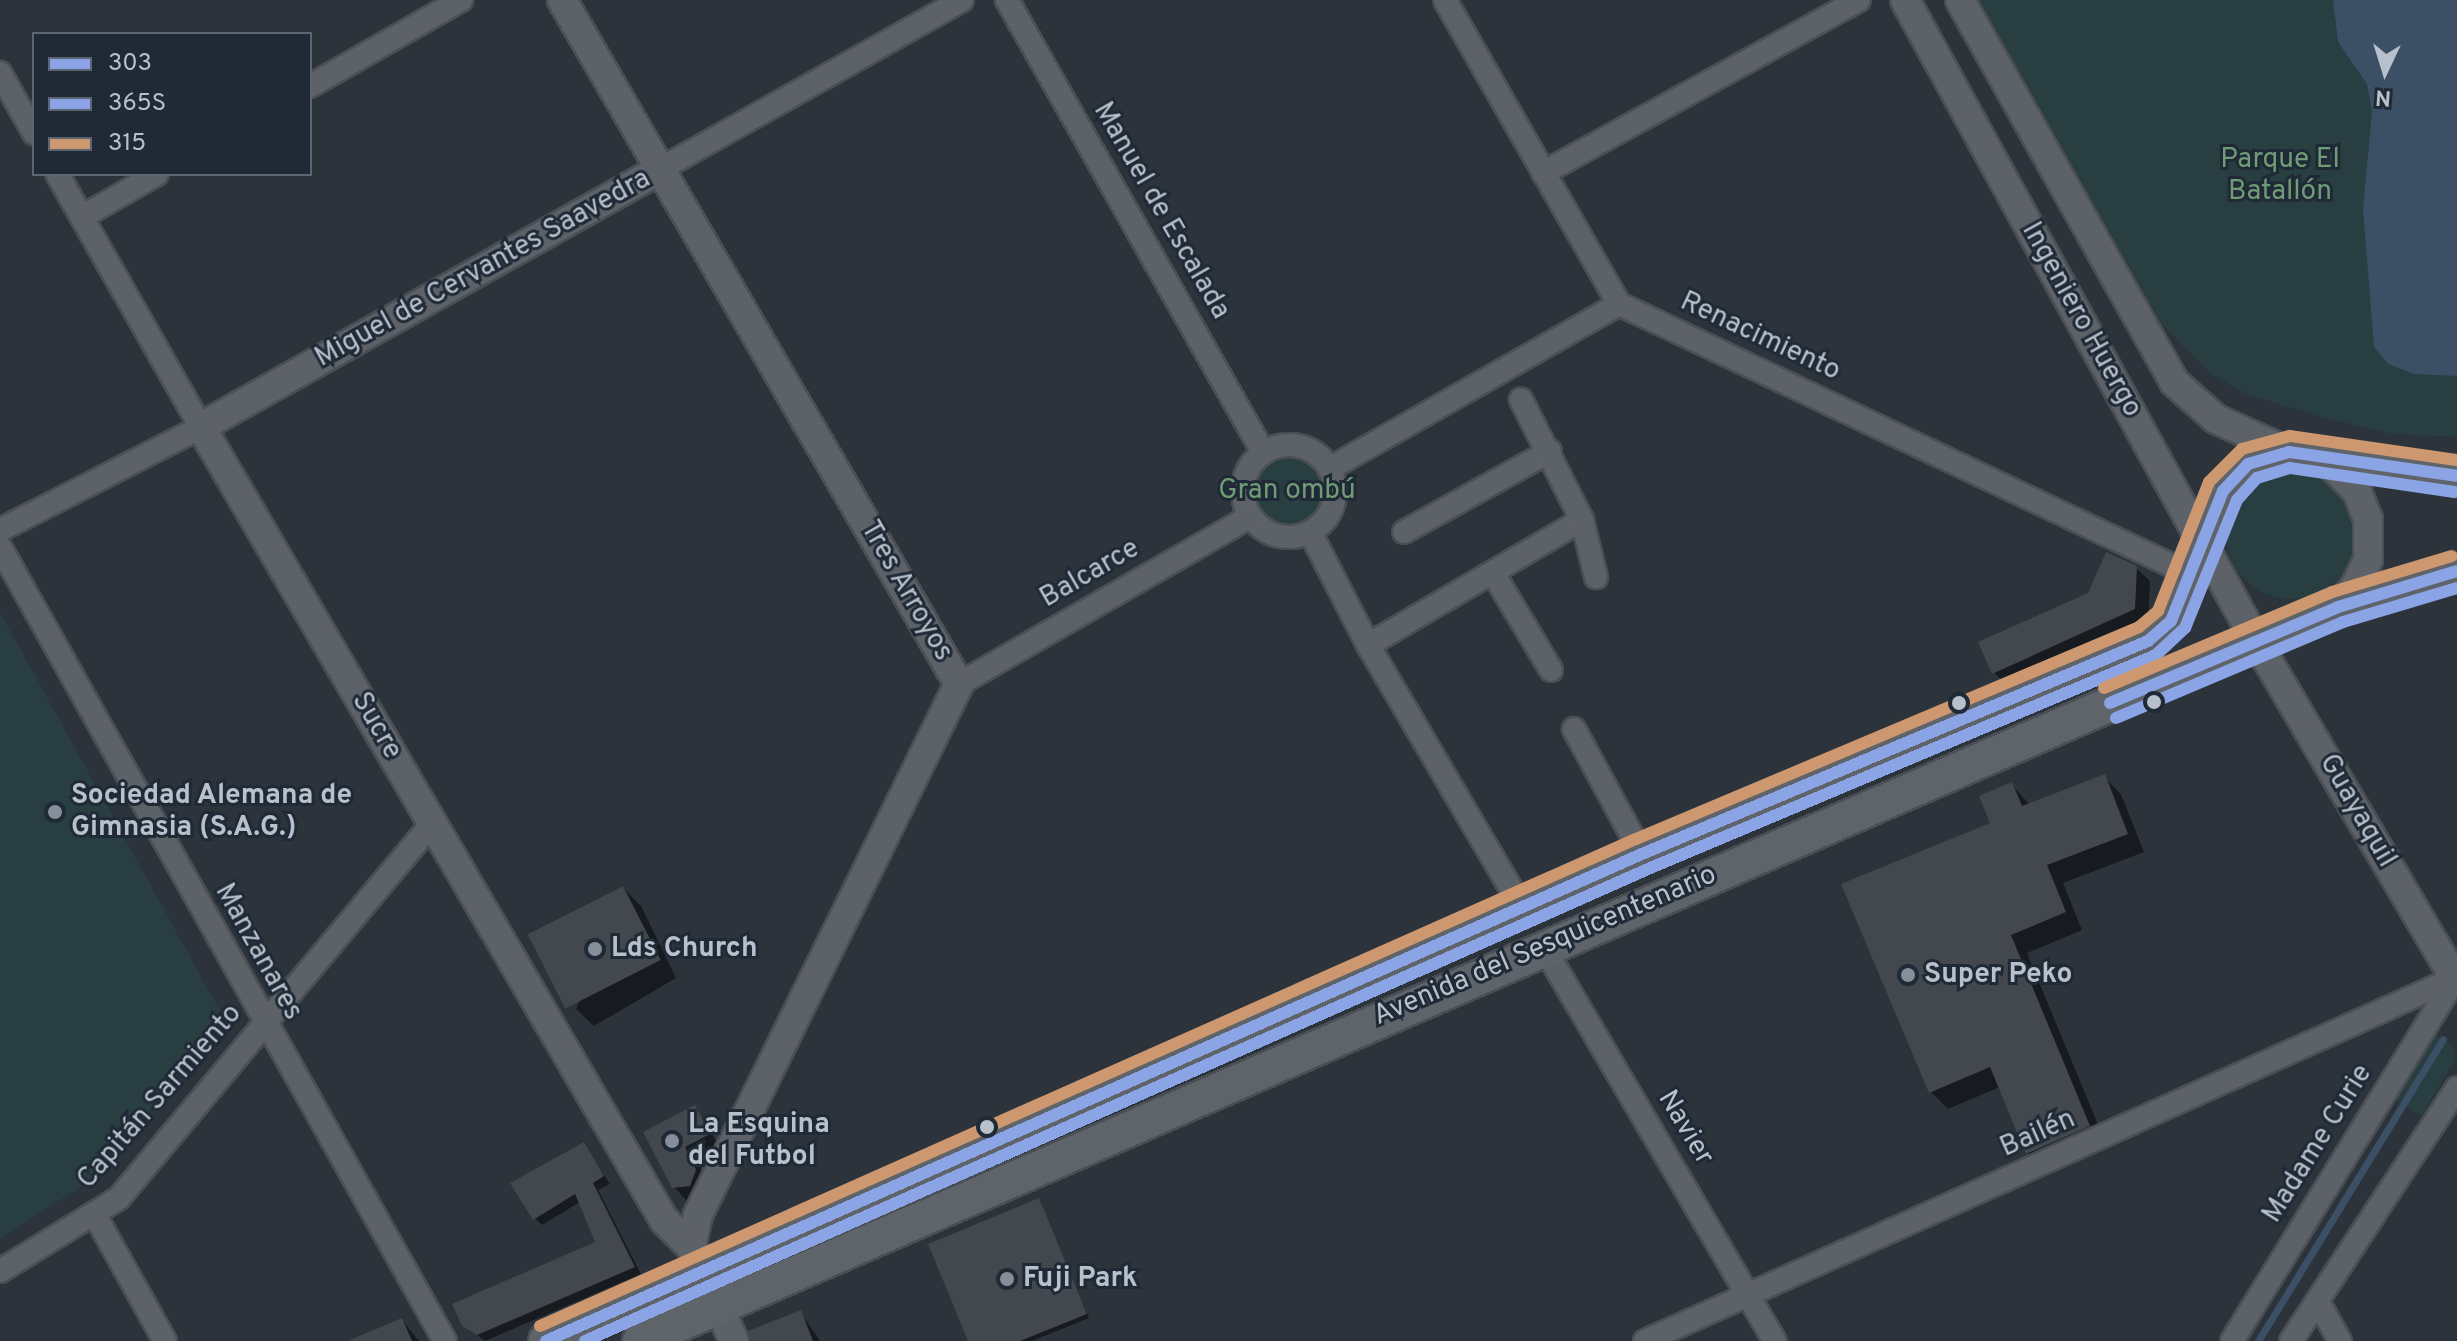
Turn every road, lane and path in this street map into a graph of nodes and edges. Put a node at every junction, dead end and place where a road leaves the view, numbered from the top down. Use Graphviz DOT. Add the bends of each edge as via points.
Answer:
graph roads {
  1 [pos="461,0"];
  2 [pos="562,0"];
  3 [pos="962,0"];
  4 [pos="1007,0"];
  5 [pos="1445,0"];
  6 [pos="1859,0"];
  7 [pos="1905,0"];
  8 [pos="1960,0"];
  9 [pos="0,73"];
  10 [pos="312,85"];
  11 [pos="32,129"];
  12 [pos="659,170"];
  13 [pos="1543,173"];
  14 [pos="58,176"];
  15 [pos="154,176"];
  16 [pos="82,217"];
  17 [pos="1619,304"];
  18 [pos="1521,400"];
  19 [pos="201,427"];
  20 [pos="1550,451"];
  21 [pos="1263,452"];
  22 [pos="2289,452"];
  23 [pos="2325,459"];
  24 [pos="1329,469"];
  25 [pos="2457,476"];
  26 [pos="1250,517"];
  27 [pos="1582,520"];
  28 [pos="0,530"];
  29 [pos="1310,532"];
  30 [pos="1404,532"];
  31 [pos="0,547"];
  32 [pos="2198,560"];
  33 [pos="2457,571"];
  34 [pos="1493,573"];
  35 [pos="1596,577"];
  36 [pos="2338,607"];
  37 [pos="2256,641"];
  38 [pos="1368,645"];
  39 [pos="1551,670"];
  40 [pos="959,684"];
  41 [pos="1574,729"];
  42 [pos="433,822"];
  43 [pos="1642,854"];
  44 [pos="1522,907"];
  45 [pos="1543,946"];
  46 [pos="2456,980"];
  47 [pos="263,1023"];
  48 [pos="2457,1088"];
  49 [pos="96,1217"];
  50 [pos="696,1260"];
  51 [pos="0,1271"];
  52 [pos="1750,1297"];
  53 [pos="2318,1302"];
  54 [pos="715,1307"];
  55 [pos="165,1341"];
  56 [pos="445,1341"];
  57 [pos="546,1341"];
  58 [pos="640,1341"];
  59 [pos="734,1341"];
  60 [pos="1645,1341"];
  61 [pos="1775,1341"];
  62 [pos="2232,1341"];
  63 [pos="2291,1341"];
  64 [pos="2340,1341"];
  1 -- 10 [label="street"];
  2 -- 12 [label="street, Tres Arroyos"];
  3 -- 12 [label="street, Miguel de Cervantes Saavedra"];
  4 -- 21 [label="street, Manuel de Escalada"];
  5 -- 13 [label="street"];
  6 -- 13 [label="street"];
  7 -- 32 [label="street, Ingeniero Huergo"];
  8 -- 22 [label="street, Ingeniero Huergo" via="2174,382 2216,419"];
  9 -- 11 [label="street"];
  12 -- 19 [label="street, Miguel de Cervantes Saavedra"];
  12 -- 40 [label="street, Tres Arroyos"];
  13 -- 17 [label="street"];
  14 -- 16 [label="street, Sucre"];
  15 -- 16 [label="street"];
  16 -- 19 [label="street, Sucre"];
  17 -- 24 [label="street"];
  17 -- 32 [label="street, Renacimiento"];
  18 -- 20 [label="street"];
  19 -- 28 [label="street, Miguel de Cervantes Saavedra"];
  19 -- 42 [label="street, Sucre"];
  20 -- 27 [label="street"];
  20 -- 30 [label="street"];
  21 -- 24 [label="street" via="1300,446"];
  21 -- 26 [label="street" via="1245,475 1244,504"];
  22 -- 23 [label="main road, Avenida del Sesquicentenario"];
  22 -- 32 [label="main road, Avenida del Sesquicentenario" via="2248,464 2233,477"];
  23 -- 25 [label="main road, Avenida del Sesquicentenario"];
  23 -- 36 [label="street" via="2357,491 2368,519 2368,560"];
  24 -- 29 [label="street" via="1334,483 1331,511"];
  26 -- 29 [label="street" via="1284,537"];
  26 -- 40 [label="street, Balcarce"];
  27 -- 34 [label="street"];
  27 -- 35 [label="street"];
  29 -- 38 [label="street"];
  31 -- 47 [label="street, Manzanares"];
  32 -- 37 [label="street, Ingeniero Huergo"];
  32 -- 43 [label="main road, Avenida del Sesquicentenario" via="2171,621 2148,641"];
  33 -- 36 [label="main road, Avenida del Sesquicentenario"];
  34 -- 38 [label="street"];
  34 -- 39 [label="street"];
  36 -- 37 [label="main road, Avenida del Sesquicentenario"];
  37 -- 45 [label="main road, Avenida del Sesquicentenario"];
  37 -- 46 [label="street, Guayaquil"];
  38 -- 44 [label="street"];
  40 -- 50 [label="street, Tres Arroyos" via="698,1215"];
  41 -- 43 [label="street"];
  42 -- 47 [label="street, Capitán Sarmiento"];
  42 -- 50 [label="street, Sucre" via="664,1220"];
  43 -- 44 [label="main road, Avenida del Sesquicentenario"];
  44 -- 50 [label="main road, Avenida del Sesquicentenario"];
  45 -- 52 [label="street, Navier"];
  45 -- 54 [label="main road, Avenida del Sesquicentenario"];
  46 -- 52 [label="street, Bailén"];
  46 -- 62 [label="street, Madame Curie"];
  47 -- 49 [label="street, Capitán Sarmiento" via="119,1198"];
  47 -- 56 [label="street, Manzanares"];
  48 -- 53 [label="street"];
  49 -- 51 [label="street, Capitán Sarmiento"];
  49 -- 55 [label="street"];
  50 -- 54 [label="street"];
  50 -- 57 [label="main road, Avenida del Sesquicentenario"];
  52 -- 60 [label="street, Bailén"];
  52 -- 61 [label="street, Navier"];
  53 -- 63 [label="street"];
  53 -- 64 [label="street"];
  54 -- 58 [label="main road, Avenida del Sesquicentenario"];
  54 -- 59 [label="street"];
}
